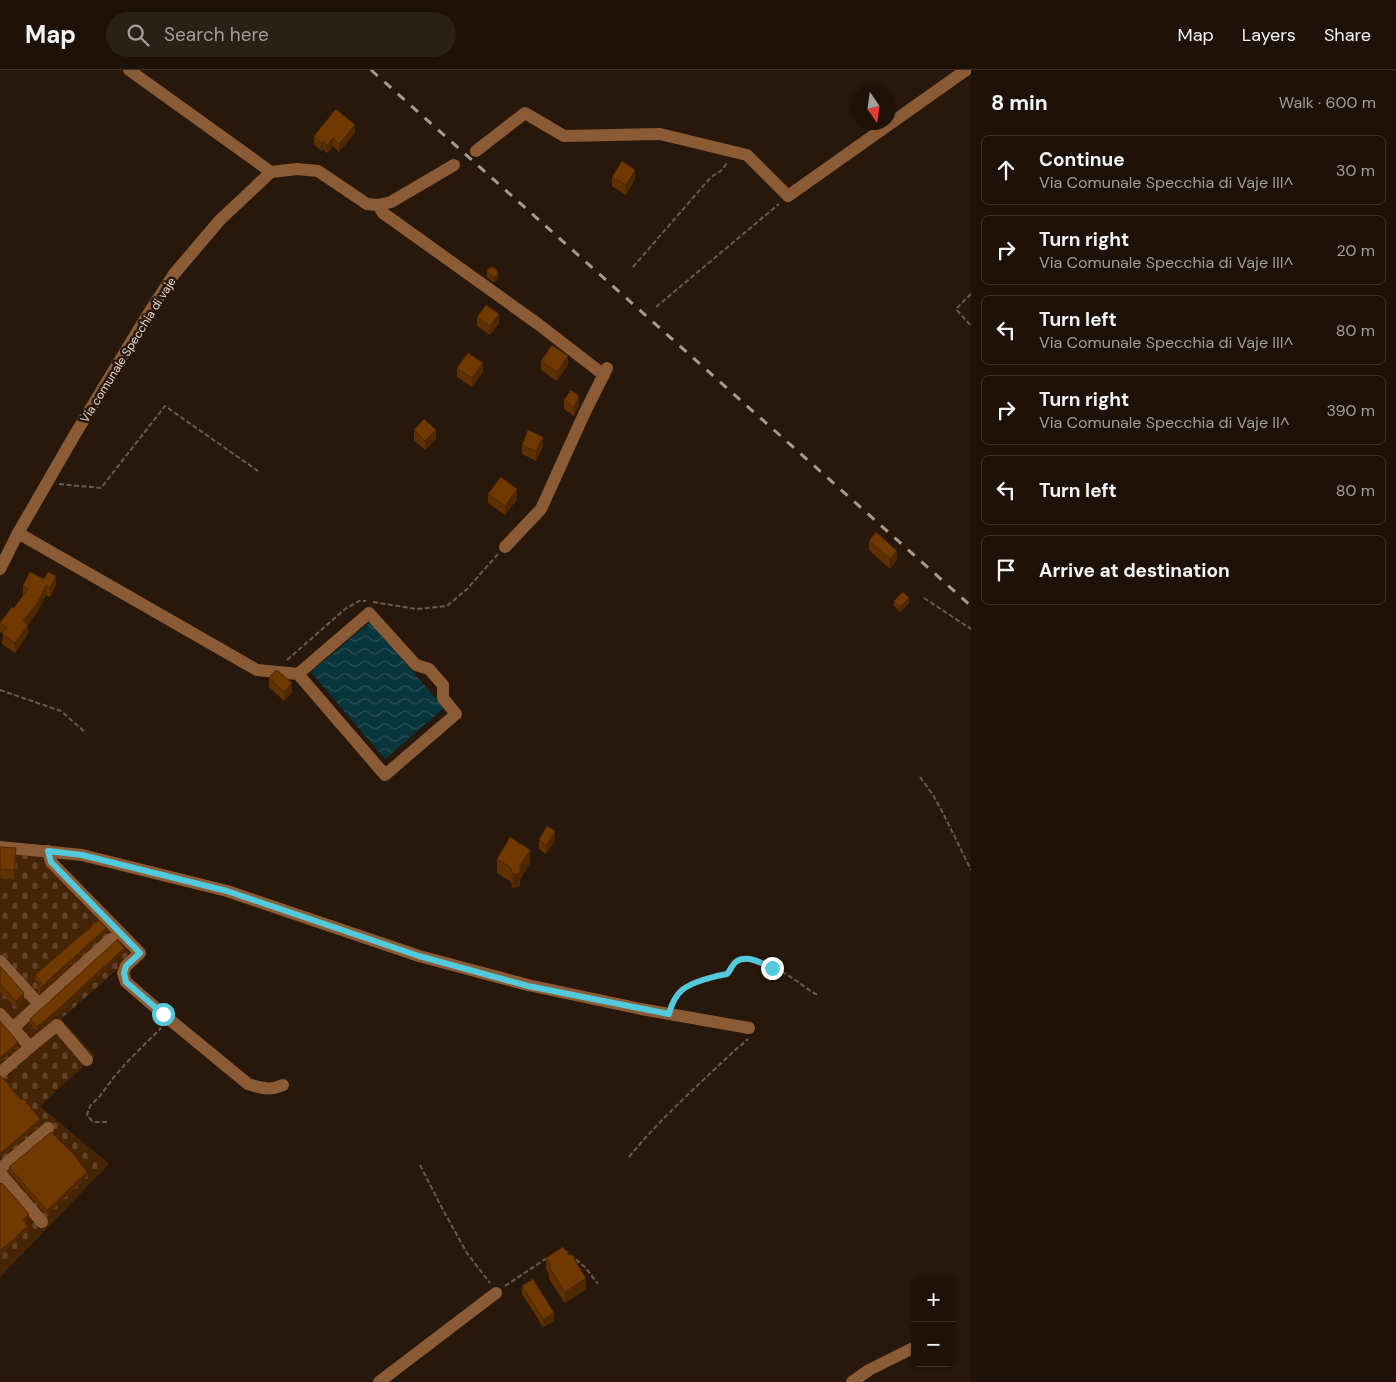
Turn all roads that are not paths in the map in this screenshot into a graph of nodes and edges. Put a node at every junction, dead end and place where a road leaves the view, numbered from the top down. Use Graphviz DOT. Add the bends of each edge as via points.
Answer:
graph roads {
  1 [pos="129,70"];
  2 [pos="966,70"];
  3 [pos="476,151"];
  4 [pos="454,165"];
  5 [pos="271,172"];
  6 [pos="378,205"];
  7 [pos="18,533"];
  8 [pos="505,547"];
  9 [pos="0,569"];
  10 [pos="298,674"];
  11 [pos="0,847"];
  12 [pos="48,851"];
  13 [pos="111,939"];
  14 [pos="0,961"];
  15 [pos="39,1004"];
  16 [pos="0,1014"];
  17 [pos="13,1028"];
  18 [pos="749,1028"];
  19 [pos="30,1046"];
  20 [pos="87,1060"];
  21 [pos="0,1074"];
  22 [pos="283,1085"];
  23 [pos="48,1128"];
  24 [pos="0,1169"];
  25 [pos="0,1173"];
  26 [pos="42,1222"];
  27 [pos="496,1292"];
  28 [pos="911,1349"];
  29 [pos="379,1382"];
  30 [pos="852,1382"];
  1 -- 5 [label="street"];
  2 -- 3 [label="street" via="788,196 747,155 660,134 564,136 525,113"];
  4 -- 6 [label="street" via="391,202"];
  5 -- 6 [label="street" via="297,168 318,171 367,204"];
  5 -- 7 [label="street, Via comunale Specchia di vaje" via="220,220 174,274"];
  6 -- 8 [label="street" via="383,213 605,371 541,509"];
  7 -- 9 [label="street, Via comunale Specchia di vaje"];
  7 -- 10 [label="street" via="257,670"];
  10 -- 10 [label="street" via="385,775 456,714 443,698 443,685 429,669 416,665 369,613"];
  11 -- 12 [label="street"];
  12 -- 18 [label="street" via="82,855 227,891 419,956 528,986"];
  12 -- 22 [label="street" via="51,862 140,953 126,966 126,982 248,1084 262,1089"];
  13 -- 15 [label="street"];
  14 -- 15 [label="street"];
  15 -- 17 [label="street"];
  16 -- 17 [label="street"];
  17 -- 19 [label="street"];
  19 -- 20 [label="street" via="57,1025"];
  19 -- 21 [label="street"];
  23 -- 24 [label="street"];
  25 -- 26 [label="street"];
  27 -- 29 [label="street"];
  28 -- 30 [label="street"];
}
